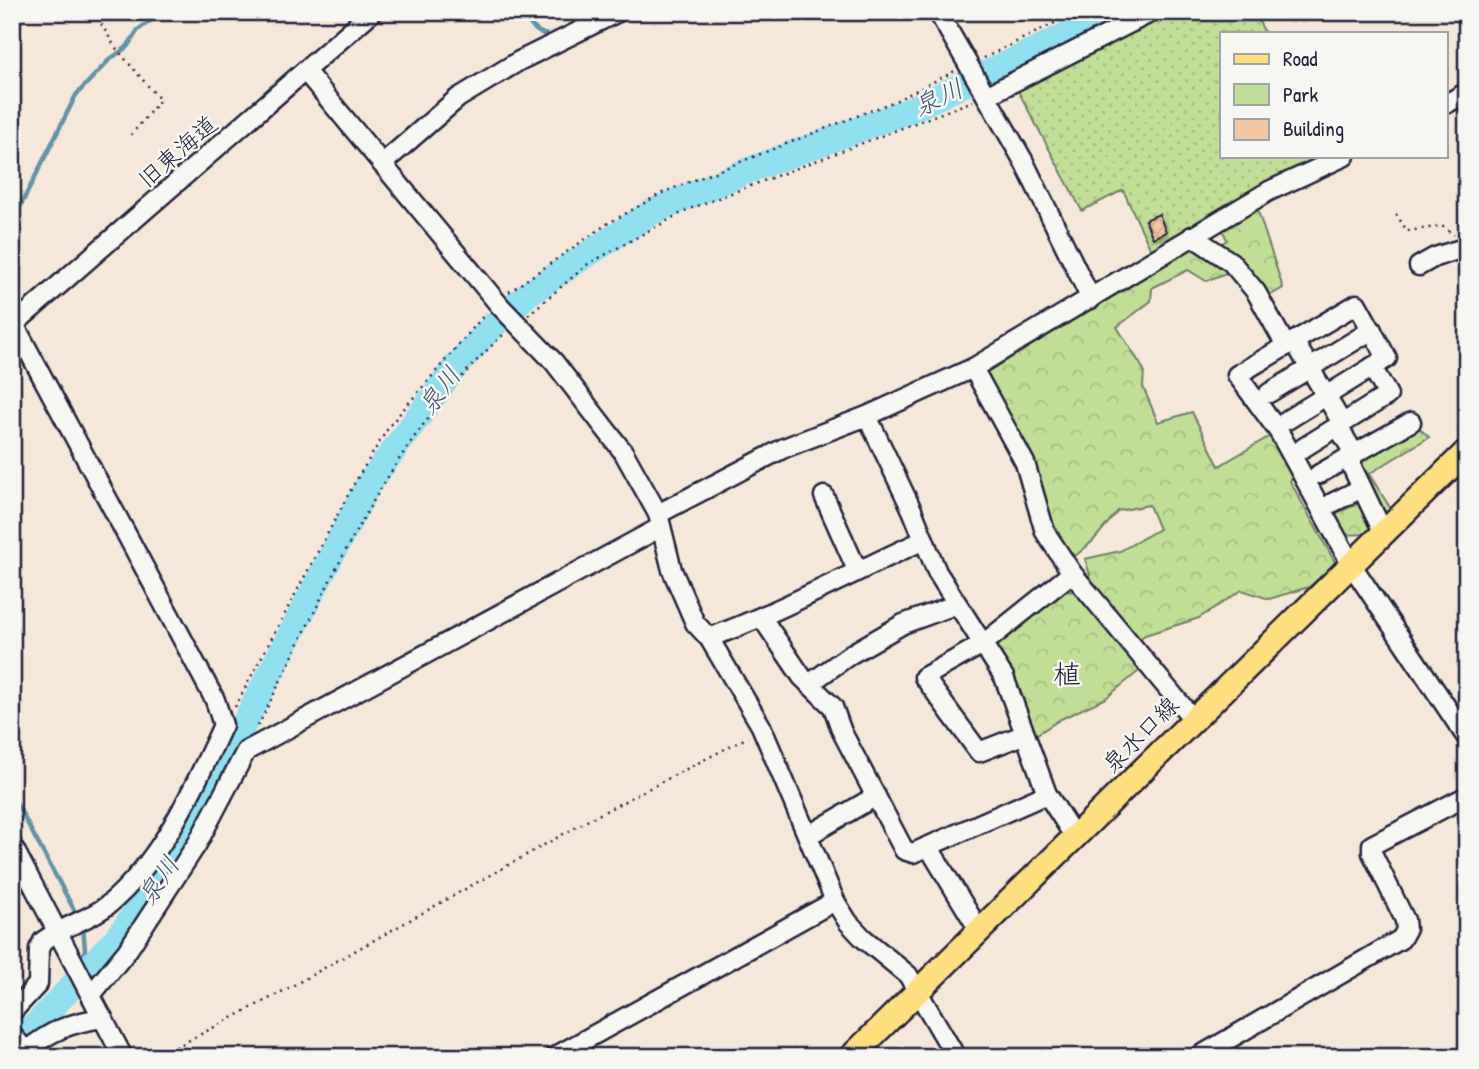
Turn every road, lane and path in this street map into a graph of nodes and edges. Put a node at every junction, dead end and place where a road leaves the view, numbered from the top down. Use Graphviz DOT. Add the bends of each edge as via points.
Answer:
graph roads {
  1 [pos="94,12"];
  2 [pos="372,12"];
  3 [pos="618,12"];
  4 [pos="938,12"];
  5 [pos="1077,12"];
  6 [pos="1152,12"];
  7 [pos="970,67"];
  8 [pos="306,72"];
  9 [pos="985,90"];
  10 [pos="1467,92"];
  11 [pos="1448,103"];
  12 [pos="131,135"];
  13 [pos="1341,158"];
  14 [pos="382,164"];
  15 [pos="1396,214"];
  16 [pos="1192,236"];
  17 [pos="1466,247"];
  18 [pos="1419,266"];
  19 [pos="1091,299"];
  20 [pos="499,304"];
  21 [pos="516,322"];
  22 [pos="13,325"];
  23 [pos="1372,330"];
  24 [pos="1290,343"];
  25 [pos="1372,367"];
  26 [pos="973,368"];
  27 [pos="1310,368"];
  28 [pos="1269,393"];
  29 [pos="1326,395"];
  30 [pos="867,416"];
  31 [pos="1287,420"];
  32 [pos="1411,422"];
  33 [pos="1340,425"];
  34 [pos="1303,448"];
  35 [pos="1467,451"];
  36 [pos="1352,455"];
  37 [pos="1319,474"];
  38 [pos="1362,488"];
  39 [pos="824,496"];
  40 [pos="1332,503"];
  41 [pos="659,520"];
  42 [pos="1383,532"];
  43 [pos="924,540"];
  44 [pos="1351,564"];
  45 [pos="857,570"];
  46 [pos="1072,573"];
  47 [pos="955,605"];
  48 [pos="762,618"];
  49 [pos="709,638"];
  50 [pos="983,644"];
  51 [pos="809,684"];
  52 [pos="1192,719"];
  53 [pos="761,726"];
  54 [pos="221,734"];
  55 [pos="1023,734"];
  56 [pos="1467,738"];
  57 [pos="243,750"];
  58 [pos="1047,794"];
  59 [pos="876,796"];
  60 [pos="1467,796"];
  61 [pos="809,835"];
  62 [pos="1074,836"];
  63 [pos="12,845"];
  64 [pos="928,846"];
  65 [pos="835,901"];
  66 [pos="979,930"];
  67 [pos="57,931"];
  68 [pos="919,990"];
  69 [pos="89,992"];
  70 [pos="12,1012"];
  71 [pos="103,1018"];
  72 [pos="17,1041"];
  73 [pos="122,1057"];
  74 [pos="157,1057"];
  75 [pos="554,1057"];
  76 [pos="851,1057"];
  77 [pos="956,1057"];
  78 [pos="1198,1057"];
  1 -- 12 [label="path" via="115,47 160,100"];
  2 -- 8 [label="street, 旧東海道"];
  3 -- 14 [label="street" via="519,61 458,98"];
  4 -- 7 [label="street"];
  5 -- 7 [label="path"];
  6 -- 9 [label="street"];
  7 -- 9 [label="street"];
  7 -- 20 [label="path" via="884,106 663,192 607,224"];
  8 -- 14 [label="street"];
  8 -- 22 [label="street, 旧東海道"];
  9 -- 19 [label="street"];
  9 -- 21 [label="path" via="687,210 587,264"];
  10 -- 11 [label="street"];
  13 -- 16 [label="street" via="1269,191"];
  14 -- 20 [label="street"];
  15 -- 17 [label="path" via="1407,231 1442,226"];
  16 -- 19 [label="street"];
  16 -- 24 [label="street" via="1231,262"];
  17 -- 18 [label="street"];
  19 -- 26 [label="street"];
  20 -- 21 [label="street"];
  20 -- 54 [label="path" via="456,345 390,425"];
  21 -- 41 [label="street" via="554,362 624,453"];
  21 -- 57 [label="path" via="430,412 393,464"];
  22 -- 54 [label="street" via="215,700"];
  23 -- 24 [label="street" via="1357,304"];
  23 -- 25 [label="street" via="1387,358"];
  23 -- 27 [label="street"];
  24 -- 27 [label="street"];
  24 -- 44 [label="street" via="1237,375 1279,432"];
  25 -- 29 [label="street"];
  25 -- 33 [label="street" via="1388,394"];
  26 -- 30 [label="street"];
  26 -- 46 [label="street" via="1025,463 1045,532"];
  27 -- 28 [label="street"];
  27 -- 29 [label="street"];
  29 -- 31 [label="street"];
  29 -- 33 [label="street"];
  30 -- 41 [label="street" via="784,448"];
  30 -- 43 [label="street"];
  32 -- 36 [label="street"];
  33 -- 34 [label="street"];
  33 -- 36 [label="street"];
  35 -- 42 [label="main road, 泉水口線"];
  36 -- 37 [label="street"];
  36 -- 38 [label="street"];
  38 -- 40 [label="street"];
  38 -- 42 [label="street"];
  39 -- 45 [label="street"];
  41 -- 49 [label="street" via="672,570 695,623"];
  41 -- 57 [label="street"];
  42 -- 44 [label="main road, 泉水口線"];
  43 -- 45 [label="street"];
  43 -- 47 [label="street"];
  44 -- 52 [label="main road, 泉水口線"];
  44 -- 56 [label="street"];
  45 -- 48 [label="street"];
  46 -- 50 [label="street"];
  46 -- 52 [label="street"];
  47 -- 50 [label="street"];
  47 -- 51 [label="street" via="903,624"];
  48 -- 49 [label="street"];
  48 -- 51 [label="street"];
  49 -- 53 [label="street"];
  50 -- 55 [label="street" via="1004,677"];
  50 -- 55 [label="street" via="924,677 979,752"];
  51 -- 59 [label="street" via="833,707"];
  52 -- 62 [label="main road, 泉水口線"];
  53 -- 61 [label="street"];
  53 -- 74 [label="path"];
  54 -- 57 [label="street"];
  54 -- 67 [label="street" via="180,812 133,884 106,907"];
  55 -- 58 [label="street"];
  57 -- 69 [label="street" via="197,844 127,951"];
  58 -- 62 [label="street"];
  58 -- 64 [label="street"];
  59 -- 61 [label="street"];
  59 -- 64 [label="street" via="904,850 913,853"];
  60 -- 78 [label="street" via="1372,845 1405,920 1401,939"];
  61 -- 65 [label="street"];
  62 -- 66 [label="main road, 泉水口線"];
  63 -- 67 [label="street"];
  64 -- 66 [label="street"];
  65 -- 68 [label="street" via="863,938 908,975"];
  65 -- 75 [label="street"];
  66 -- 68 [label="main road, 泉水口線"];
  67 -- 69 [label="street"];
  67 -- 70 [label="street" via="39,949 38,984"];
  68 -- 76 [label="main road, 泉水口線"];
  68 -- 77 [label="street"];
  69 -- 71 [label="street"];
  71 -- 72 [label="street" via="72,1023 44,1035 26,1051"];
  71 -- 73 [label="street"];
}
